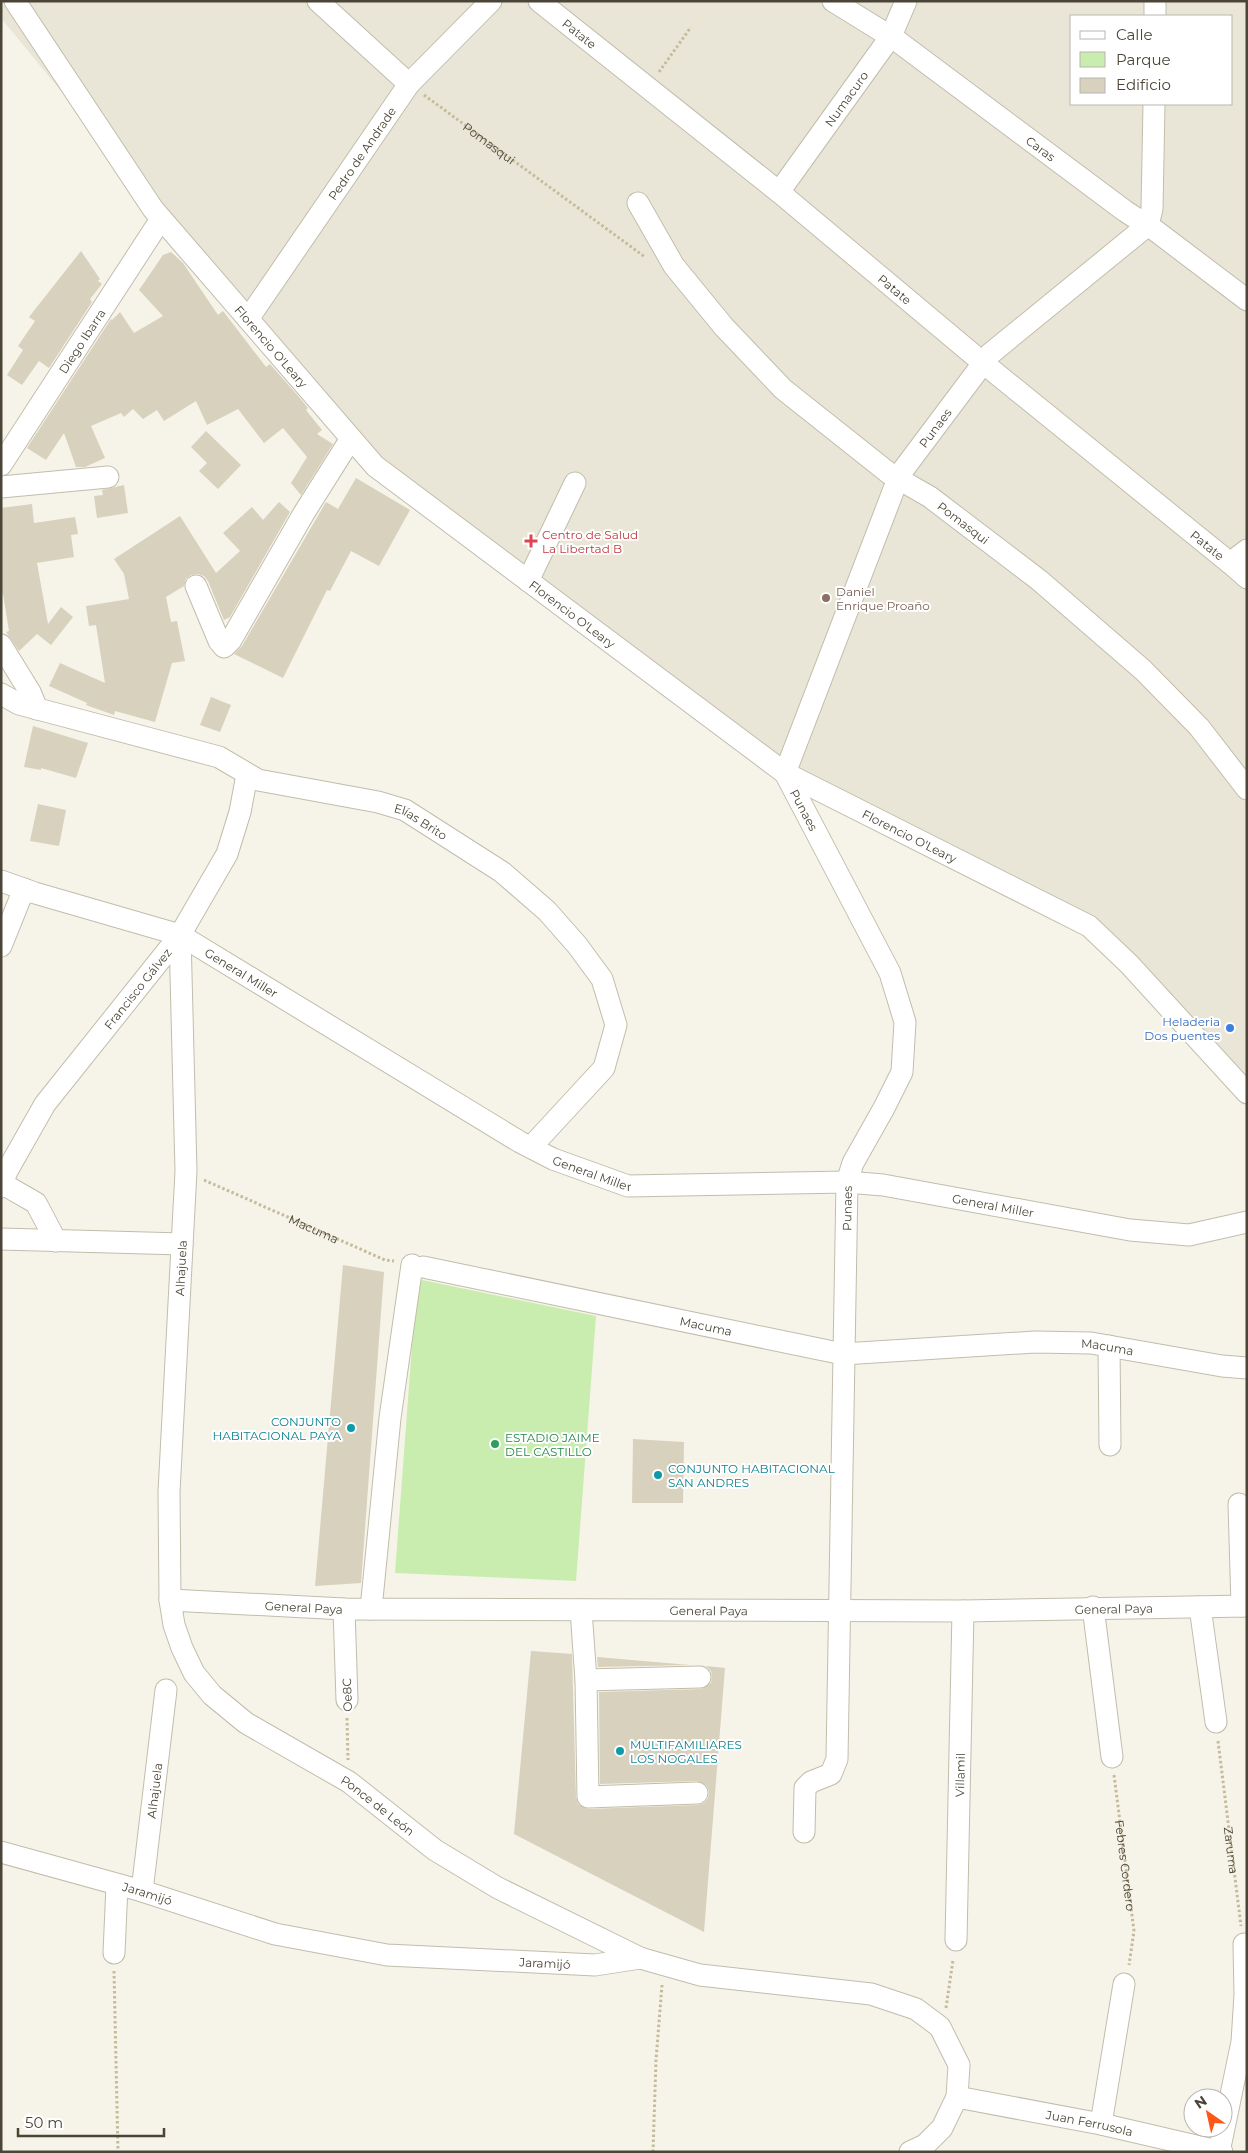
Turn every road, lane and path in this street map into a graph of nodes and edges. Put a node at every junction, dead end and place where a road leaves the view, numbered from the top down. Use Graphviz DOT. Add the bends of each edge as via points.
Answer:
graph roads {
  1 [pos="15,1"];
  2 [pos="318,1"];
  3 [pos="491,1"];
  4 [pos="540,1"];
  5 [pos="833,1"];
  6 [pos="906,1"];
  7 [pos="1155,1"];
  8 [pos="1155,15"];
  9 [pos="691,27"];
  10 [pos="891,36"];
  11 [pos="658,73"];
  12 [pos="409,84"];
  13 [pos="1154,105"];
  14 [pos="780,192"];
  15 [pos="638,203"];
  16 [pos="161,219"];
  17 [pos="1148,225"];
  18 [pos="674,266"];
  19 [pos="1247,300"];
  20 [pos="248,319"];
  21 [pos="982,362"];
  22 [pos="350,440"];
  23 [pos="1,465"];
  24 [pos="108,477"];
  25 [pos="899,479"];
  26 [pos="575,483"];
  27 [pos="1,487"];
  28 [pos="1239,557"];
  29 [pos="1247,578"];
  30 [pos="528,581"];
  31 [pos="196,586"];
  32 [pos="1,645"];
  33 [pos="1,694"];
  34 [pos="37,709"];
  35 [pos="784,773"];
  36 [pos="248,775"];
  37 [pos="1247,789"];
  38 [pos="1,881"];
  39 [pos="24,889"];
  40 [pos="180,935"];
  41 [pos="1,946"];
  42 [pos="1247,1093"];
  43 [pos="531,1147"];
  44 [pos="186,1171"];
  45 [pos="3,1177"];
  46 [pos="847,1182"];
  47 [pos="1247,1222"];
  48 [pos="1,1239"];
  49 [pos="56,1241"];
  50 [pos="182,1244"];
  51 [pos="417,1266"];
  52 [pos="1109,1346"];
  53 [pos="843,1354"];
  54 [pos="1247,1368"];
  55 [pos="1110,1445"];
  56 [pos="1238,1504"];
  57 [pos="170,1600"];
  58 [pos="1200,1606"];
  59 [pos="1244,1606"];
  60 [pos="1093,1607"];
  61 [pos="344,1609"];
  62 [pos="371,1609"];
  63 [pos="581,1610"];
  64 [pos="839,1610"];
  65 [pos="963,1611"];
  66 [pos="700,1677"];
  67 [pos="586,1680"];
  68 [pos="166,1690"];
  69 [pos="347,1700"];
  70 [pos="1216,1722"];
  71 [pos="1112,1757"];
  72 [pos="349,1782"];
  73 [pos="697,1793"];
  74 [pos="804,1832"];
  75 [pos="1,1852"];
  76 [pos="117,1885"];
  77 [pos="142,1891"];
  78 [pos="956,1940"];
  79 [pos="1244,1944"];
  80 [pos="114,1953"];
  81 [pos="640,1958"];
  82 [pos="663,1965"];
  83 [pos="1124,1984"];
  84 [pos="940,2027"];
  85 [pos="957,2097"];
  86 [pos="1102,2124"];
  87 [pos="118,2152"];
  88 [pos="653,2152"];
  89 [pos="910,2152"];
  90 [pos="1220,2152"];
  1 -- 16 [label="street, Florencio O'Leary"];
  2 -- 12 [label="street"];
  3 -- 12 [label="street, Pedro de Andrade"];
  4 -- 14 [label="street, Patate"];
  5 -- 10 [label="street, Caras"];
  6 -- 10 [label="street, Numacuro"];
  7 -- 8 [label="street"];
  9 -- 11 [label="path"];
  10 -- 14 [label="street, Numacuro"];
  10 -- 17 [label="street, Caras"];
  12 -- 18 [label="path, Pomasqui" via="642,256"];
  12 -- 20 [label="street, Pedro de Andrade"];
  13 -- 17 [label="street" via="1152,210"];
  14 -- 21 [label="street, Patate"];
  15 -- 18 [label="street, Pomasqui"];
  16 -- 20 [label="street, Florencio O'Leary"];
  16 -- 23 [label="street, Diego Ibarra"];
  17 -- 19 [label="street, Caras"];
  17 -- 21 [label="street, Punaes"];
  18 -- 25 [label="street, Pomasqui" via="783,389"];
  20 -- 22 [label="street, Florencio O'Leary"];
  21 -- 25 [label="street, Punaes"];
  21 -- 28 [label="street, Patate"];
  22 -- 30 [label="street, Florencio O'Leary" via="375,466"];
  22 -- 31 [label="street" via="224,647"];
  24 -- 27 [label="street"];
  25 -- 35 [label="street, Punaes"];
  25 -- 37 [label="street, Pomasqui" via="930,497 1038,580 1143,670 1199,728"];
  26 -- 30 [label="street"];
  28 -- 29 [label="street, Patate"];
  30 -- 35 [label="street, Florencio O'Leary"];
  32 -- 34 [label="street"];
  33 -- 34 [label="street, Elías Brito"];
  34 -- 36 [label="street, Elías Brito" via="218,758"];
  35 -- 42 [label="street, Florencio O'Leary" via="1089,926 1129,964"];
  35 -- 46 [label="street, Punaes" via="890,973 905,1022 902,1072 853,1162"];
  36 -- 40 [label="street, Francisco Gálvez" via="227,854"];
  36 -- 43 [label="street, Elías Brito" via="258,780 405,810 502,872 547,911 577,945 602,979 616,1025 604,1068"];
  38 -- 39 [label="street, General Miller"];
  39 -- 40 [label="street, General Miller"];
  39 -- 41 [label="street"];
  40 -- 43 [label="street, General Miller"];
  40 -- 44 [label="street, Alhajuela"];
  40 -- 45 [label="street, Francisco Gálvez" via="45,1104"];
  43 -- 46 [label="street, General Miller" via="553,1159 628,1186"];
  44 -- 50 [label="street, Alhajuela"];
  44 -- 51 [label="path, Macuma" via="385,1260"];
  45 -- 49 [label="street" via="36,1203"];
  46 -- 47 [label="street, General Miller" via="883,1185 1130,1230 1189,1235"];
  46 -- 53 [label="street, Punaes"];
  48 -- 49 [label="street"];
  49 -- 50 [label="street"];
  50 -- 57 [label="street, Alhajuela" via="169,1492"];
  51 -- 53 [label="street, Macuma"];
  51 -- 62 [label="street" via="390,1418"];
  52 -- 53 [label="street, Macuma" via="1035,1342"];
  52 -- 54 [label="street, Macuma"];
  52 -- 55 [label="street"];
  53 -- 64 [label="street, Punaes"];
  56 -- 59 [label="street"];
  57 -- 61 [label="street, General Paya"];
  57 -- 72 [label="street, Ponce de León" via="182,1648 194,1673 212,1694 246,1723"];
  58 -- 59 [label="street, General Paya"];
  58 -- 60 [label="street, General Paya"];
  58 -- 70 [label="street"];
  60 -- 65 [label="street, General Paya"];
  60 -- 71 [label="street"];
  61 -- 62 [label="street, General Paya"];
  61 -- 69 [label="street, Oe8C"];
  62 -- 63 [label="street, General Paya"];
  63 -- 64 [label="street, General Paya"];
  63 -- 67 [label="street"];
  64 -- 65 [label="street, General Paya"];
  64 -- 74 [label="street, Punaes" via="837,1760 831,1774 811,1782 806,1788"];
  65 -- 78 [label="street, Villamil"];
  66 -- 67 [label="street"];
  67 -- 73 [label="street" via="588,1797"];
  68 -- 77 [label="street, Alhajuela"];
  69 -- 72 [label="path, Oe8C"];
  70 -- 79 [label="path, Zaruma"];
  71 -- 83 [label="path, Febres Cordero" via="1134,1931"];
  72 -- 81 [label="street, Ponce de León" via="435,1850 498,1888"];
  75 -- 76 [label="street, Jaramijó"];
  76 -- 77 [label="street, Jaramijó"];
  76 -- 80 [label="street"];
  77 -- 81 [label="street, Jaramijó" via="275,1934 387,1955 595,1965"];
  78 -- 84 [label="path" via="947,2004"];
  79 -- 90 [label="street" via="1242,2042"];
  80 -- 87 [label="path"];
  81 -- 82 [label="street, Jaramijó"];
  82 -- 84 [label="street, Jaramijó" via="700,1975 871,1994 916,2009"];
  82 -- 88 [label="path"];
  83 -- 86 [label="street"];
  84 -- 85 [label="street, Jaramijó" via="959,2065"];
  85 -- 86 [label="street, Juan Ferrusola"];
  85 -- 89 [label="street, Jaramijó" via="942,2128 925,2145"];
  86 -- 90 [label="street, Juan Ferrusola"];
}
